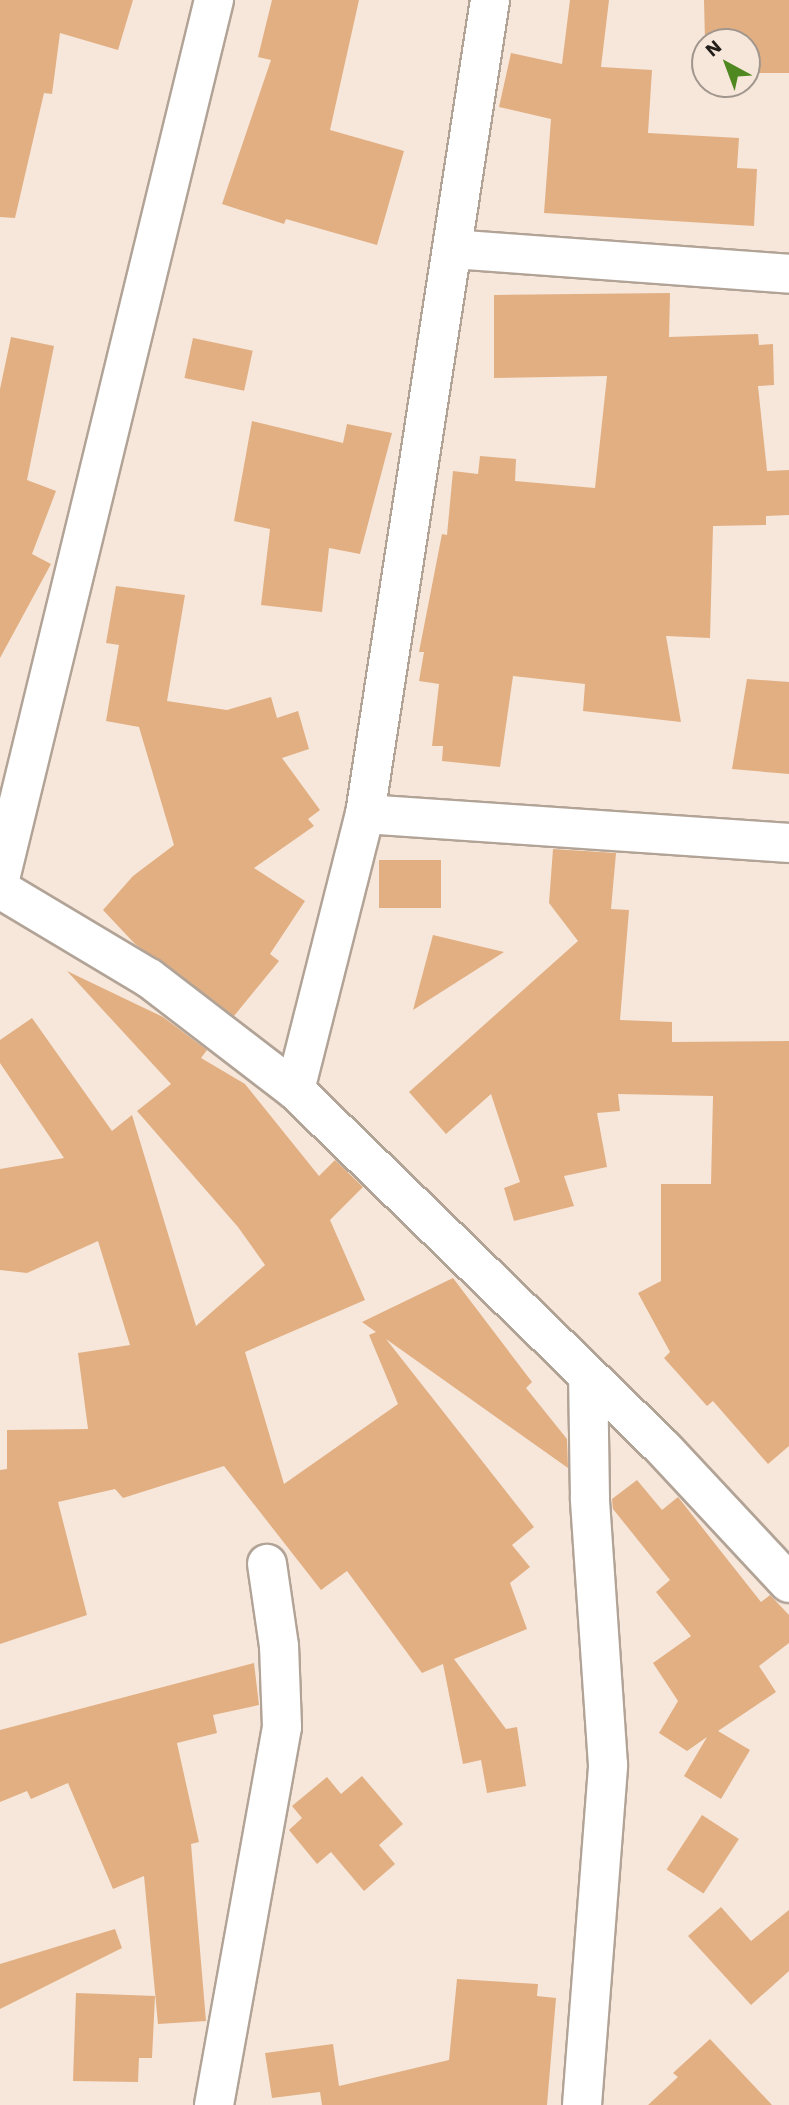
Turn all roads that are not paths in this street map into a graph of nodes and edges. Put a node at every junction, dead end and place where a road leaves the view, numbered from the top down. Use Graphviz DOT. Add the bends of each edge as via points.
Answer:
graph roads {
  1 [pos="214,0"];
  2 [pos="490,0"];
  3 [pos="452,249"];
  4 [pos="789,274"];
  5 [pos="365,814"];
  6 [pos="789,843"];
  7 [pos="0,879"];
  8 [pos="0,889"];
  9 [pos="295,1090"];
  10 [pos="588,1376"];
  11 [pos="267,1564"];
  12 [pos="789,1583"];
  13 [pos="214,2105"];
  14 [pos="582,2105"];
  1 -- 7 [label="street"];
  2 -- 3 [label="street"];
  3 -- 4 [label="street"];
  3 -- 5 [label="street"];
  5 -- 6 [label="street"];
  5 -- 9 [label="street"];
  8 -- 9 [label="street" via="149,978"];
  9 -- 10 [label="street"];
  10 -- 12 [label="street"];
  10 -- 14 [label="street" via="590,1498 608,1765"];
  11 -- 13 [label="street" via="279,1646 282,1727"];
}
